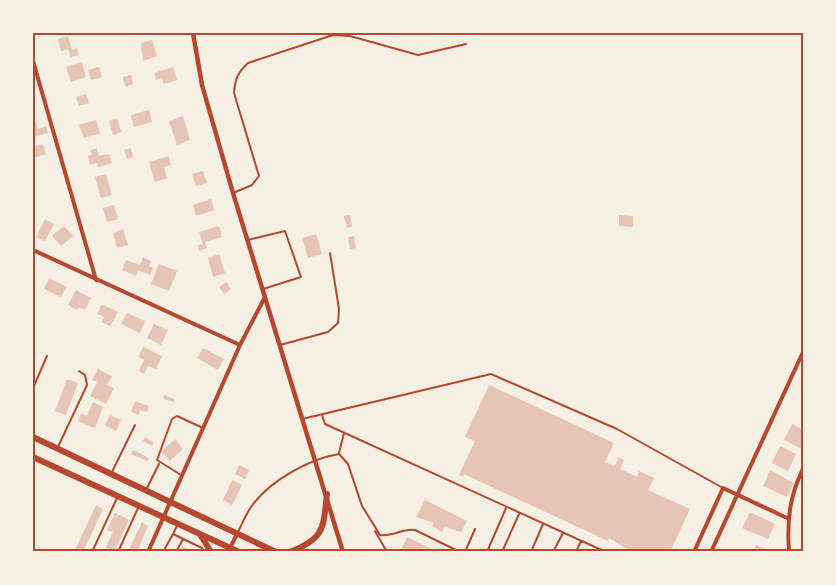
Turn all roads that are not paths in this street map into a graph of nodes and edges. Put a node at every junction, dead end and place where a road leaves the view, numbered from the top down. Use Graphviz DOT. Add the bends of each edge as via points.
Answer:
graph roads {
  1 [pos="193,33"];
  2 [pos="466,44"];
  3 [pos="33,61"];
  4 [pos="233,193"];
  5 [pos="248,240"];
  6 [pos="33,250"];
  7 [pos="330,253"];
  8 [pos="96,280"];
  9 [pos="263,289"];
  10 [pos="266,297"];
  11 [pos="240,345"];
  12 [pos="280,345"];
  13 [pos="803,352"];
  14 [pos="47,356"];
  15 [pos="78,371"];
  16 [pos="33,388"];
  17 [pos="322,415"];
  18 [pos="302,419"];
  19 [pos="135,425"];
  20 [pos="203,428"];
  21 [pos="344,432"];
  22 [pos="33,437"];
  23 [pos="57,448"];
  24 [pos="339,454"];
  25 [pos="33,457"];
  26 [pos="315,461"];
  27 [pos="159,464"];
  28 [pos="803,469"];
  29 [pos="111,474"];
  30 [pos="801,475"];
  31 [pos="182,476"];
  32 [pos="723,488"];
  33 [pos="146,490"];
  34 [pos="327,494"];
  35 [pos="738,495"];
  36 [pos="118,496"];
  37 [pos="170,501"];
  38 [pos="139,505"];
  39 [pos="506,508"];
  40 [pos="519,514"];
  41 [pos="164,516"];
  42 [pos="787,518"];
  43 [pos="178,524"];
  44 [pos="543,524"];
  45 [pos="372,526"];
  46 [pos="475,529"];
  47 [pos="199,533"];
  48 [pos="238,533"];
  49 [pos="562,533"];
  50 [pos="173,534"];
  51 [pos="183,539"];
  52 [pos="581,541"];
  53 [pos="229,550"];
  54 [pos="92,552"];
  55 [pos="118,552"];
  56 [pos="147,552"];
  57 [pos="163,552"];
  58 [pos="176,552"];
  59 [pos="203,552"];
  60 [pos="211,552"];
  61 [pos="239,552"];
  62 [pos="276,552"];
  63 [pos="290,552"];
  64 [pos="343,552"];
  65 [pos="387,552"];
  66 [pos="460,552"];
  67 [pos="465,552"];
  68 [pos="488,552"];
  69 [pos="502,552"];
  70 [pos="531,552"];
  71 [pos="554,552"];
  72 [pos="576,552"];
  73 [pos="605,552"];
  74 [pos="694,552"];
  75 [pos="711,552"];
  76 [pos="789,552"];
  1 -- 4 [label="street"];
  2 -- 4 [label="lane" via="418,55 333,35 249,63 235,80 234,93 259,176 252,185"];
  3 -- 8 [label="street"];
  4 -- 5 [label="street"];
  5 -- 9 [label="street"];
  5 -- 9 [label="lane" via="285,231 301,277"];
  6 -- 8 [label="street"];
  7 -- 12 [label="lane" via="338,323 328,332"];
  8 -- 11 [label="street"];
  9 -- 10 [label="street"];
  10 -- 11 [label="street"];
  10 -- 12 [label="street"];
  11 -- 20 [label="street"];
  12 -- 18 [label="street"];
  13 -- 35 [label="street"];
  14 -- 16 [label="lane"];
  15 -- 23 [label="lane" via="86,375 87,385"];
  17 -- 18 [label="lane"];
  17 -- 21 [label="lane" via="325,424"];
  17 -- 32 [label="lane" via="491,374 618,429"];
  18 -- 26 [label="street"];
  19 -- 29 [label="lane"];
  20 -- 27 [label="lane" via="177,416 172,419 156,457"];
  20 -- 31 [label="street"];
  21 -- 24 [label="lane"];
  21 -- 39 [label="lane"];
  22 -- 23 [label="main road"];
  23 -- 29 [label="main road"];
  24 -- 26 [label="lane"];
  24 -- 45 [label="lane" via="348,464"];
  25 -- 36 [label="main road"];
  26 -- 34 [label="street"];
  26 -- 48 [label="lane" via="268,488 251,507"];
  27 -- 31 [label="lane"];
  27 -- 33 [label="lane"];
  28 -- 30 [label="street"];
  29 -- 33 [label="main road"];
  30 -- 42 [label="street"];
  31 -- 37 [label="street"];
  32 -- 35 [label="street"];
  32 -- 74 [label="street"];
  33 -- 37 [label="main road"];
  34 -- 63 [label="main road" via="320,534 308,545"];
  34 -- 64 [label="street"];
  35 -- 42 [label="street"];
  35 -- 75 [label="street"];
  36 -- 38 [label="main road"];
  36 -- 54 [label="lane"];
  37 -- 41 [label="street"];
  37 -- 48 [label="main road"];
  38 -- 41 [label="main road"];
  38 -- 55 [label="lane"];
  39 -- 40 [label="lane"];
  39 -- 68 [label="lane"];
  40 -- 44 [label="lane"];
  40 -- 69 [label="lane"];
  41 -- 43 [label="main road"];
  41 -- 56 [label="street"];
  42 -- 76 [label="street"];
  43 -- 47 [label="main road"];
  43 -- 50 [label="lane"];
  44 -- 49 [label="lane"];
  44 -- 70 [label="lane"];
  45 -- 65 [label="lane"];
  45 -- 66 [label="lane" via="380,535 415,530"];
  46 -- 67 [label="lane"];
  47 -- 53 [label="main road"];
  47 -- 60 [label="main road"];
  48 -- 53 [label="street"];
  48 -- 62 [label="main road"];
  49 -- 52 [label="lane"];
  49 -- 71 [label="lane"];
  50 -- 51 [label="lane"];
  50 -- 57 [label="lane"];
  51 -- 58 [label="lane"];
  51 -- 59 [label="lane"];
  52 -- 72 [label="lane"];
  52 -- 73 [label="lane"];
  53 -- 61 [label="main road"];
}
